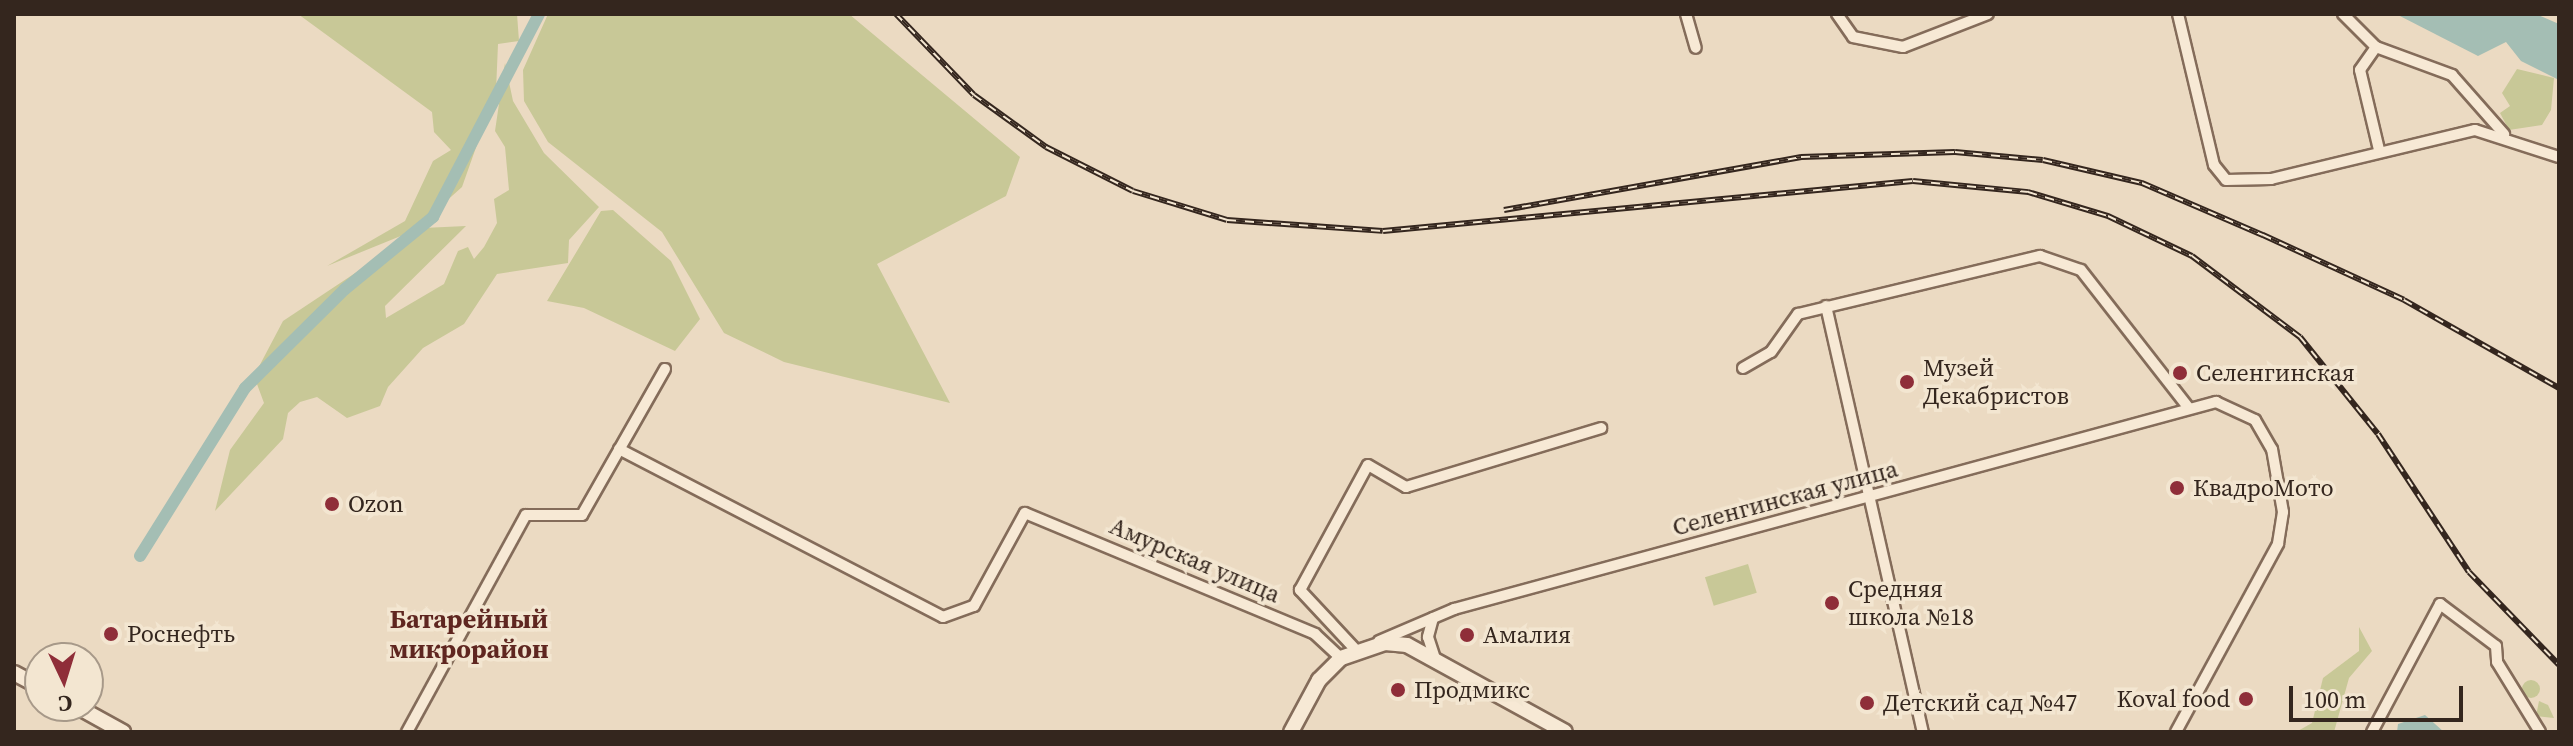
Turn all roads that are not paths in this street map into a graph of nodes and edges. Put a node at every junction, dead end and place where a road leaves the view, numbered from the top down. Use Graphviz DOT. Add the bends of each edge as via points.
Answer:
graph roads {
  1 [pos="1686,14"];
  2 [pos="1837,14"];
  3 [pos="1988,14"];
  4 [pos="2178,14"];
  5 [pos="2343,14"];
  6 [pos="2376,47"];
  7 [pos="1696,48"];
  8 [pos="2504,134"];
  9 [pos="2379,150"];
  10 [pos="2559,157"];
  11 [pos="1826,306"];
  12 [pos="1743,368"];
  13 [pos="665,369"];
  14 [pos="2185,402"];
  15 [pos="1601,428"];
  16 [pos="619,449"];
  17 [pos="1864,498"];
  18 [pos="1433,618"];
  19 [pos="1362,647"];
  20 [pos="1341,658"];
  21 [pos="1435,659"];
  22 [pos="104,721"];
  23 [pos="123,732"];
  24 [pos="407,732"];
  25 [pos="1291,732"];
  26 [pos="1565,732"];
  27 [pos="1923,732"];
  28 [pos="2176,732"];
  29 [pos="2372,732"];
  30 [pos="2540,732"];
  1 -- 7 [label="street"];
  2 -- 3 [label="street" via="1853,37 1903,47"];
  4 -- 9 [label="street" via="2214,165 2226,180 2271,179"];
  5 -- 6 [label="street"];
  6 -- 8 [label="street" via="2452,75"];
  6 -- 9 [label="street" via="2360,70"];
  8 -- 9 [label="street" via="2475,130"];
  8 -- 10 [label="street"];
  11 -- 12 [label="street" via="1798,314 1771,352"];
  11 -- 14 [label="street" via="1960,271 2060,258 2081,270"];
  11 -- 17 [label="street"];
  13 -- 16 [label="street"];
  14 -- 17 [label="street, Селенгинская улица"];
  14 -- 28 [label="street, Селенгинская улица" via="2216,402 2255,420 2272,449 2283,512 2273,555"];
  15 -- 19 [label="street" via="1406,487 1368,465 1300,590"];
  16 -- 20 [label="street, Амурская улица" via="943,617 974,606 1025,513 1315,634"];
  16 -- 24 [label="street" via="582,515 526,515"];
  17 -- 18 [label="street, Селенгинская улица"];
  17 -- 27 [label="street"];
  18 -- 19 [label="street, Селенгинская улица"];
  18 -- 21 [label="street" via="1428,637"];
  19 -- 20 [label="main road"];
  19 -- 21 [label="main road" via="1407,645"];
  20 -- 25 [label="main road" via="1319,680"];
  21 -- 26 [label="main road"];
  22 -- 23 [label="main road"];
  29 -- 30 [label="street" via="2440,604 2496,646 2497,662"];
}
